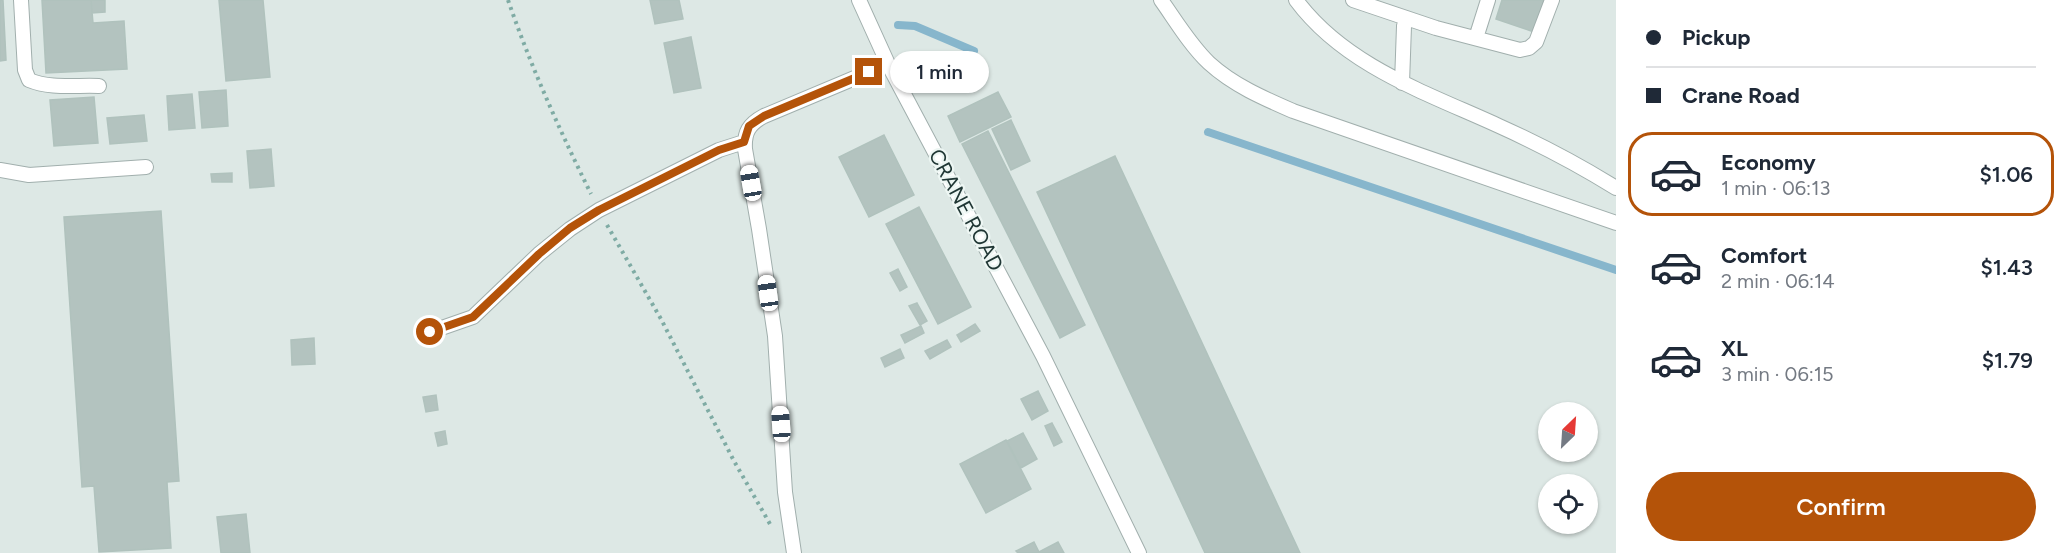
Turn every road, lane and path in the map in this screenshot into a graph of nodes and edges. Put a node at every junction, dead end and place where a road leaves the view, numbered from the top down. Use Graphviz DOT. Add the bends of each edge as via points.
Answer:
graph roads {
  1 [pos="21,0"];
  2 [pos="508,0"];
  3 [pos="859,0"];
  4 [pos="1161,0"];
  5 [pos="1296,0"];
  6 [pos="1353,0"];
  7 [pos="1488,0"];
  8 [pos="1552,0"];
  9 [pos="1406,18"];
  10 [pos="1476,38"];
  11 [pos="888,64"];
  12 [pos="1402,83"];
  13 [pos="99,86"];
  14 [pos="744,142"];
  15 [pos="146,167"];
  16 [pos="0,170"];
  17 [pos="1616,188"];
  18 [pos="599,210"];
  19 [pos="1616,223"];
  20 [pos="430,332"];
  21 [pos="793,549"];
  22 [pos="1139,553"];
  1 -- 13 [label="lane" via="29,80 51,85"];
  2 -- 18 [label="path" via="556,122"];
  3 -- 11 [label="lane, CRANE ROAD"];
  4 -- 19 [label="lane" via="1209,62 1260,97"];
  5 -- 12 [label="lane" via="1328,35"];
  6 -- 9 [label="lane"];
  7 -- 10 [label="lane"];
  8 -- 10 [label="lane" via="1537,40 1529,48 1520,50"];
  9 -- 10 [label="lane"];
  9 -- 12 [label="lane"];
  11 -- 14 [label="lane" via="764,116 749,126"];
  11 -- 22 [label="lane, CRANE ROAD" via="1043,356"];
  12 -- 17 [label="lane" via="1499,126"];
  14 -- 18 [label="lane" via="719,150"];
  14 -- 21 [label="lane" via="775,336 785,492"];
  15 -- 16 [label="lane" via="29,175"];
  18 -- 20 [label="lane" via="539,254 473,317"];
  18 -- 21 [label="path" via="773,530"];
}
